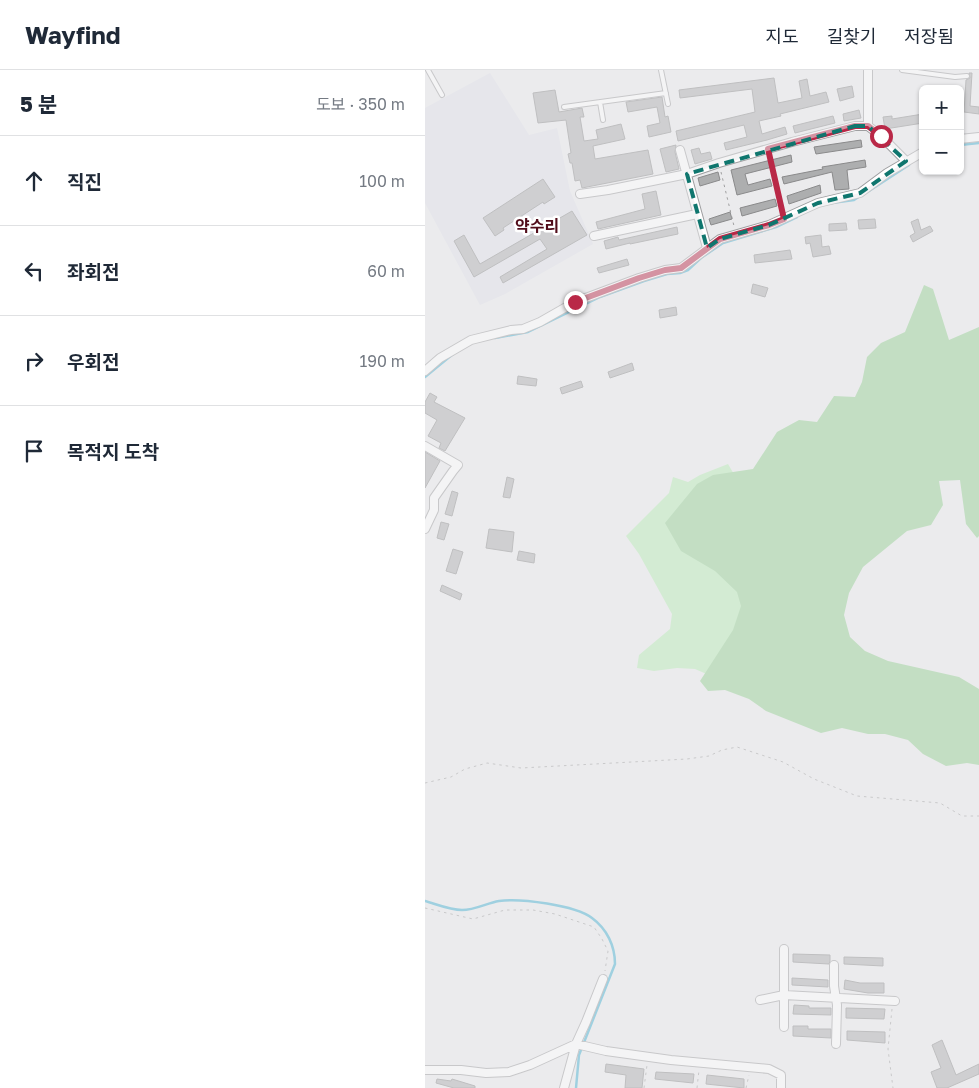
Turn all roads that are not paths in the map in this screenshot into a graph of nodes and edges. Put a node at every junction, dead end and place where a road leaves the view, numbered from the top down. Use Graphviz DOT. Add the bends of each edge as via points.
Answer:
graph roads {
  1 [pos="428,70"];
  2 [pos="661,70"];
  3 [pos="868,70"];
  4 [pos="902,70"];
  5 [pos="967,76"];
  6 [pos="666,93"];
  7 [pos="442,95"];
  8 [pos="600,102"];
  9 [pos="668,104"];
  10 [pos="564,107"];
  11 [pos="603,120"];
  12 [pos="868,126"];
  13 [pos="979,137"];
  14 [pos="964,139"];
  15 [pos="680,150"];
  16 [pos="919,154"];
  17 [pos="906,161"];
  18 [pos="687,174"];
  19 [pos="580,194"];
  20 [pos="697,214"];
  21 [pos="594,236"];
  22 [pos="707,248"];
  23 [pos="425,371"];
  24 [pos="425,446"];
  25 [pos="425,506"];
  26 [pos="433,510"];
  27 [pos="425,529"];
  28 [pos="784,949"];
  29 [pos="834,965"];
  30 [pos="603,979"];
  31 [pos="784,995"];
  32 [pos="835,998"];
  33 [pos="761,1000"];
  34 [pos="895,1001"];
  35 [pos="785,1027"];
  36 [pos="575,1044"];
  37 [pos="836,1044"];
  38 [pos="425,1070"];
  39 [pos="564,1088"];
  40 [pos="781,1088"];
  1 -- 7 [label="lane"];
  2 -- 6 [label="lane"];
  3 -- 12 [label="street"];
  4 -- 5 [label="lane"];
  6 -- 8 [label="lane"];
  6 -- 9 [label="lane"];
  8 -- 10 [label="lane"];
  8 -- 11 [label="lane"];
  12 -- 17 [label="street"];
  12 -- 18 [label="street" via="855,126 768,149"];
  13 -- 14 [label="street"];
  15 -- 18 [label="street"];
  16 -- 17 [label="street"];
  17 -- 22 [label="street" via="859,193 817,203 769,225 720,239"];
  18 -- 19 [label="street"];
  18 -- 20 [label="street"];
  20 -- 21 [label="street"];
  20 -- 22 [label="street"];
  22 -- 23 [label="street" via="681,268 639,278 575,302 523,329 471,340"];
  24 -- 26 [label="street" via="458,465 434,498"];
  25 -- 26 [label="street"];
  26 -- 27 [label="street"];
  28 -- 31 [label="street"];
  29 -- 32 [label="street"];
  30 -- 36 [label="street"];
  31 -- 32 [label="street"];
  31 -- 33 [label="street"];
  31 -- 35 [label="street"];
  32 -- 34 [label="street"];
  32 -- 37 [label="street"];
  36 -- 38 [label="street" via="530,1066 509,1072"];
  36 -- 39 [label="street"];
  36 -- 40 [label="street" via="606,1051 769,1069 781,1075"];
}
